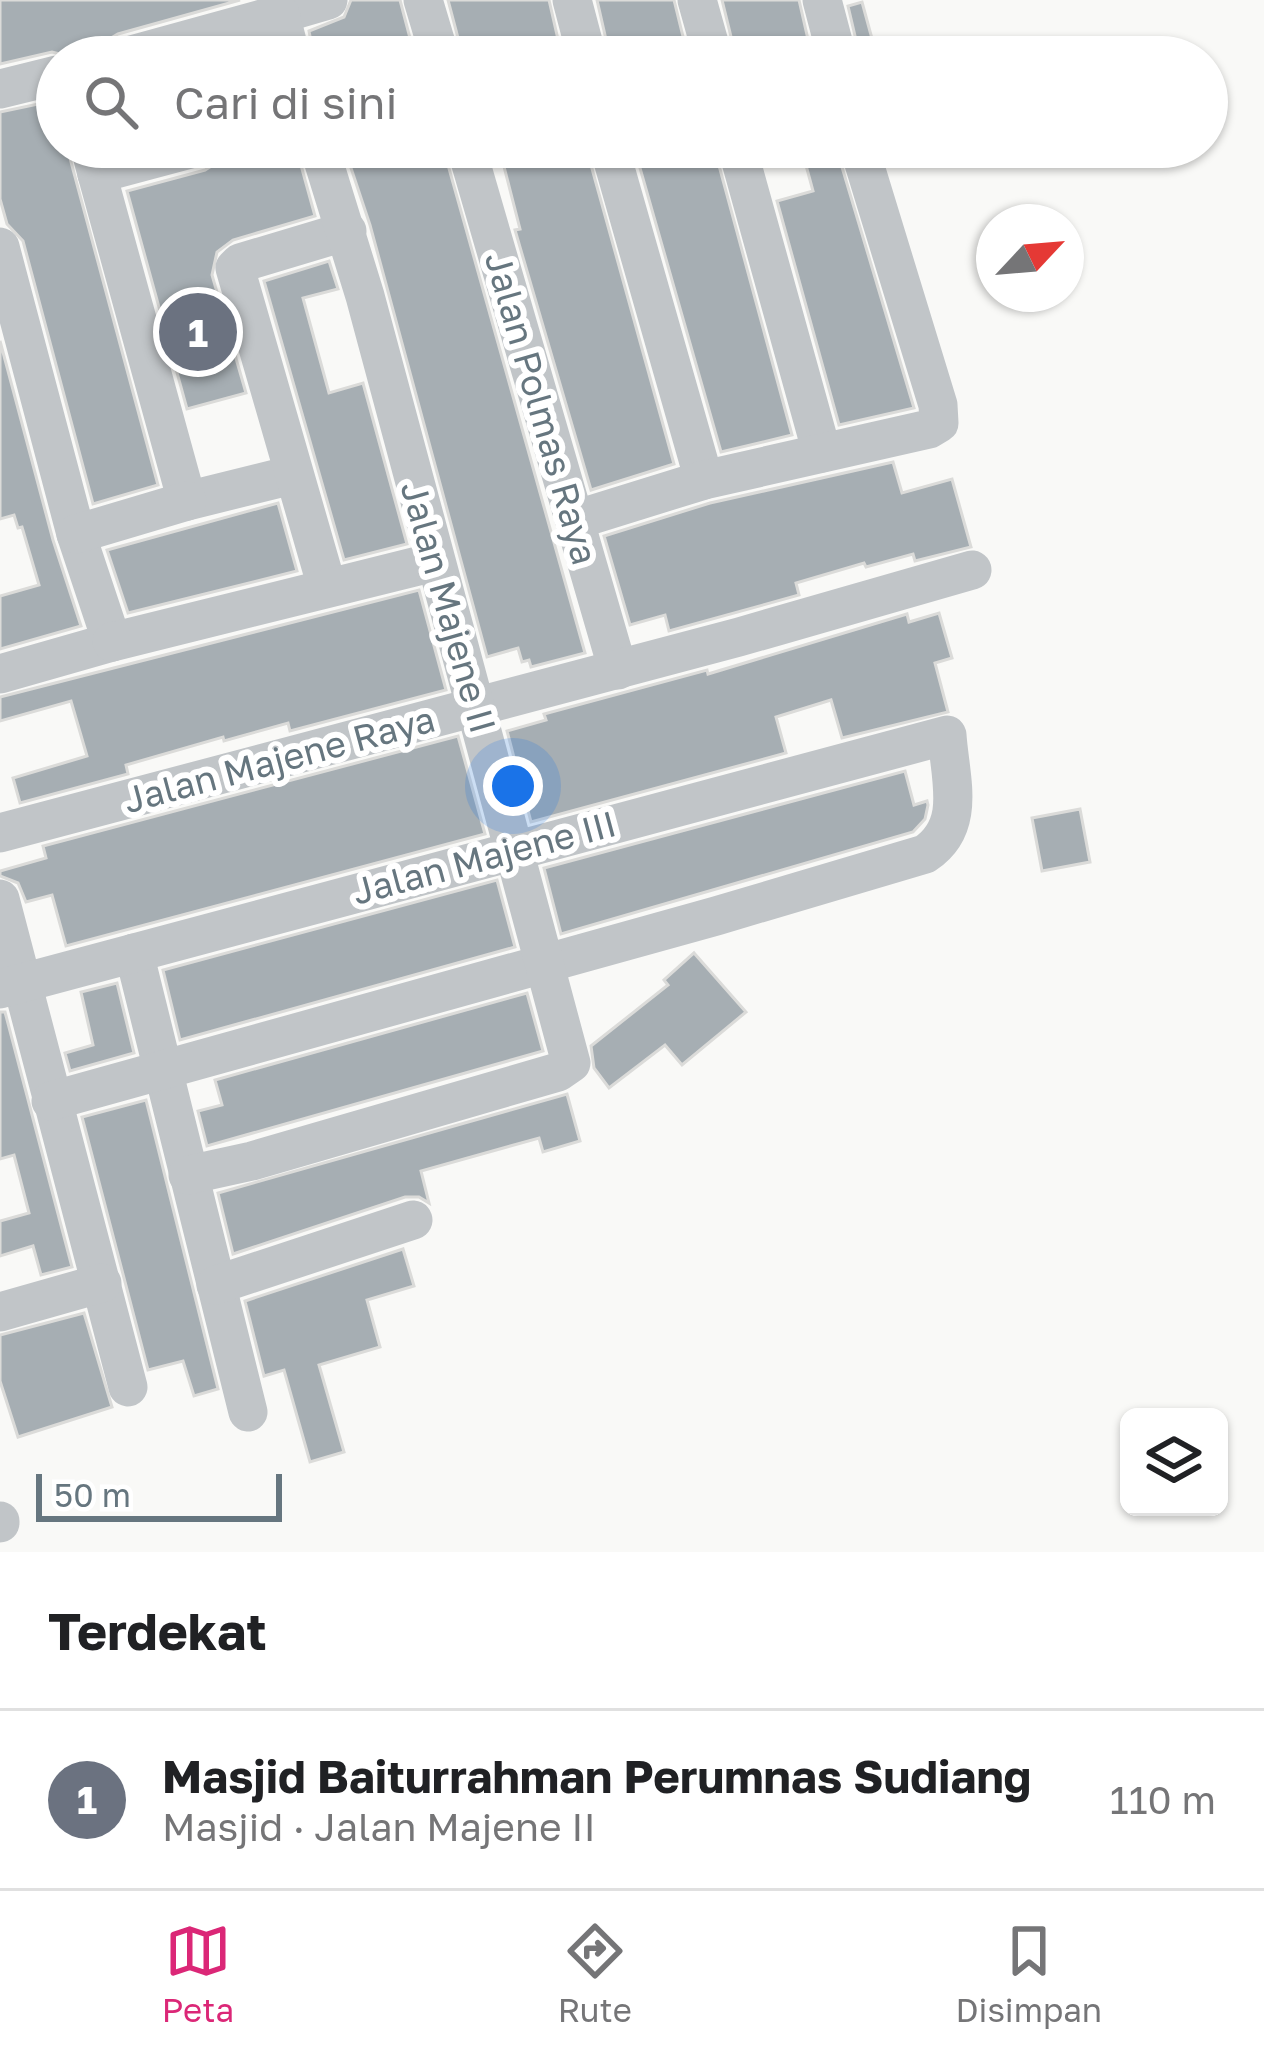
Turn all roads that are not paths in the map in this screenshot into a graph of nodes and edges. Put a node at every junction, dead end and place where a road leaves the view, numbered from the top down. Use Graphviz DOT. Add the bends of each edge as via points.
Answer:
graph roads {
  1 [pos="328,0"];
  2 [pos="423,0"];
  3 [pos="572,0"];
  4 [pos="697,0"];
  5 [pos="822,0"];
  6 [pos="280,14"];
  7 [pos="200,36"];
  8 [pos="286,36"];
  9 [pos="434,36"];
  10 [pos="581,36"];
  11 [pos="706,36"];
  12 [pos="831,36"];
  13 [pos="36,80"];
  14 [pos="0,89"];
  15 [pos="96,168"];
  16 [pos="326,168"];
  17 [pos="472,168"];
  18 [pos="616,168"];
  19 [pos="743,168"];
  20 [pos="865,168"];
  21 [pos="346,231"];
  22 [pos="0,247"];
  23 [pos="822,453"];
  24 [pos="292,475"];
  25 [pos="704,480"];
  26 [pos="187,501"];
  27 [pos="575,520"];
  28 [pos="76,534"];
  29 [pos="434,562"];
  30 [pos="972,570"];
  31 [pos="327,587"];
  32 [pos="112,642"];
  33 [pos="618,670"];
  34 [pos="0,674"];
  35 [pos="477,706"];
  36 [pos="0,833"];
  37 [pos="515,848"];
  38 [pos="0,899"];
  39 [pos="134,952"];
  40 [pos="544,963"];
  41 [pos="11,986"];
  42 [pos="160,1068"];
  43 [pos="51,1101"];
  44 [pos="188,1175"];
  45 [pos="413,1220"];
  46 [pos="102,1282"];
  47 [pos="216,1285"];
  48 [pos="0,1312"];
  49 [pos="128,1388"];
  50 [pos="248,1412"];
  1 -- 6 [label="street"];
  2 -- 9 [label="street"];
  3 -- 10 [label="street"];
  4 -- 11 [label="street"];
  5 -- 12 [label="street"];
  6 -- 7 [label="street"];
  6 -- 8 [label="street"];
  13 -- 14 [label="street"];
  15 -- 26 [label="street"];
  16 -- 21 [label="street, Jalan Majene II"];
  17 -- 27 [label="street, Jalan Polmas Raya"];
  18 -- 25 [label="street"];
  19 -- 23 [label="street"];
  20 -- 23 [label="street" via="939,423"];
  21 -- 24 [label="street" via="235,268"];
  21 -- 29 [label="street, Jalan Majene II"];
  22 -- 28 [label="street"];
  23 -- 25 [label="street"];
  24 -- 26 [label="street"];
  24 -- 31 [label="street"];
  25 -- 27 [label="street"];
  26 -- 28 [label="street"];
  27 -- 33 [label="street, Jalan Polmas Raya"];
  28 -- 32 [label="street"];
  29 -- 31 [label="street"];
  29 -- 35 [label="street, Jalan Majene II"];
  30 -- 33 [label="street, Jalan Majene Raya"];
  31 -- 32 [label="street"];
  32 -- 34 [label="street"];
  33 -- 35 [label="street, Jalan Majene Raya"];
  35 -- 36 [label="street, Jalan Majene Raya"];
  35 -- 37 [label="street, Jalan Majene II"];
  37 -- 39 [label="street, Jalan Majene III"];
  37 -- 40 [label="street, Jalan Majene II"];
  37 -- 40 [label="street, Jalan Majene III" via="947,735 952,823 944,842 926,854"];
  38 -- 41 [label="street"];
  39 -- 41 [label="street, Jalan Majene III"];
  39 -- 42 [label="street"];
  40 -- 42 [label="street"];
  40 -- 44 [label="street, Jalan Majene II" via="567,1068"];
  41 -- 43 [label="street"];
  42 -- 43 [label="street"];
  42 -- 44 [label="street"];
  43 -- 46 [label="street"];
  44 -- 47 [label="street"];
  45 -- 47 [label="street"];
  46 -- 48 [label="street"];
  46 -- 49 [label="street"];
  47 -- 50 [label="street"];
}
